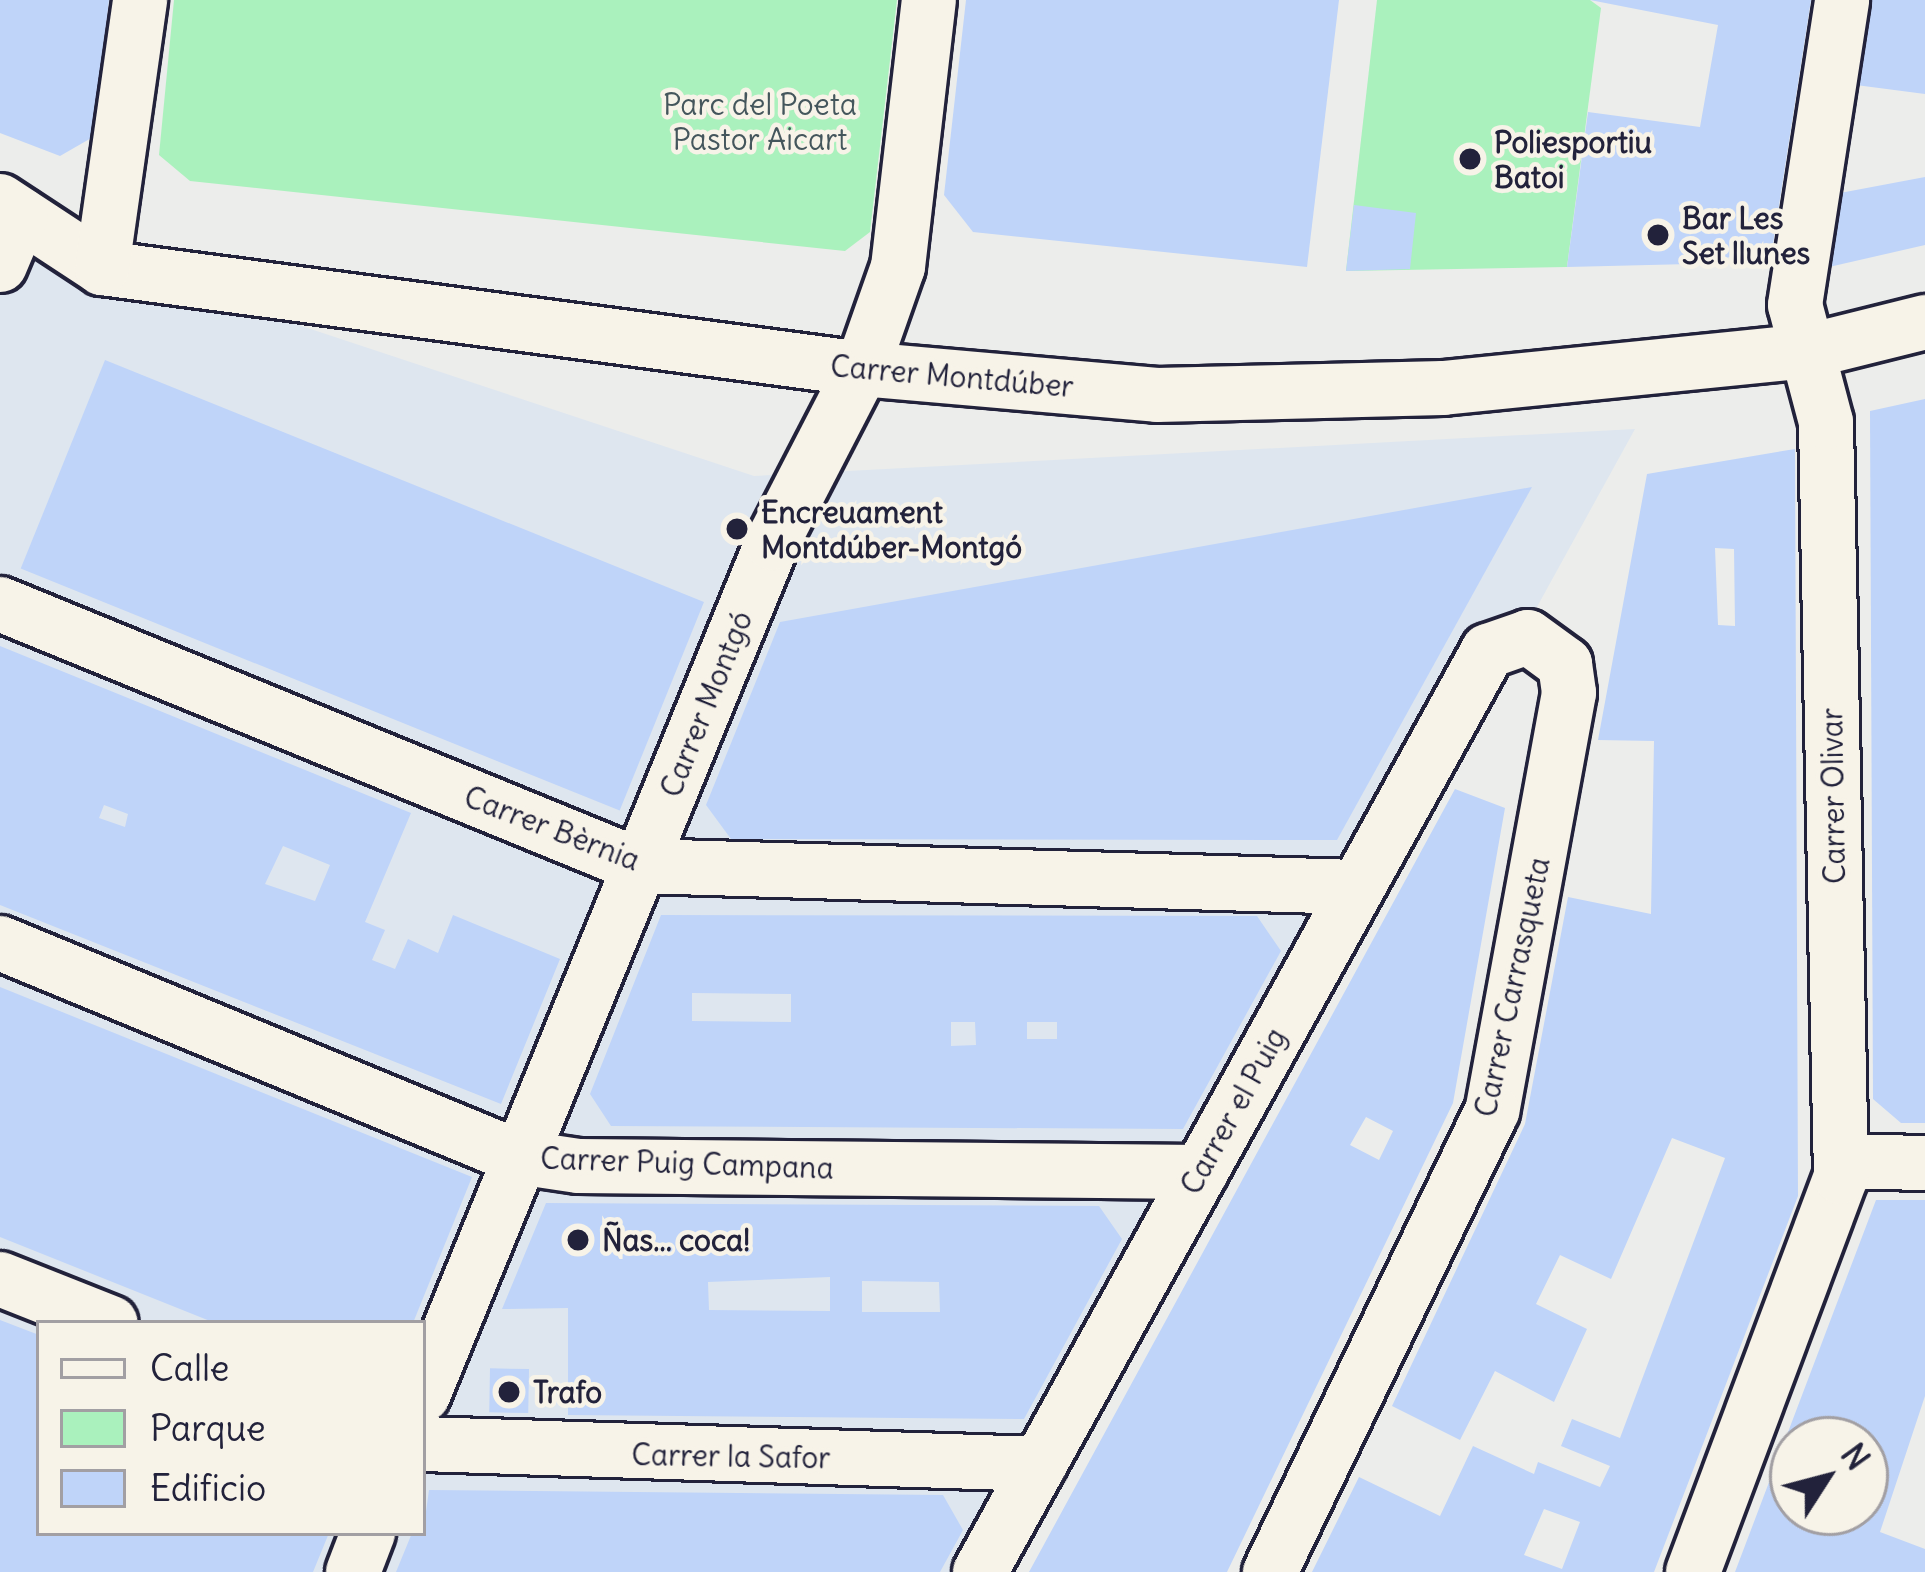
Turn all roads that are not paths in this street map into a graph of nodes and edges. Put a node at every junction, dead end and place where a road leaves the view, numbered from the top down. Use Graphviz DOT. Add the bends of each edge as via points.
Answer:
graph roads {
  1 [pos="140,0"];
  2 [pos="929,0"];
  3 [pos="1842,0"];
  4 [pos="11,208"];
  5 [pos="0,265"];
  6 [pos="102,268"];
  7 [pos="1925,322"];
  8 [pos="1809,351"];
  9 [pos="862,370"];
  10 [pos="0,604"];
  11 [pos="1488,651"];
  12 [pos="640,866"];
  13 [pos="1355,887"];
  14 [pos="0,943"];
  15 [pos="518,1157"];
  16 [pos="1841,1160"];
  17 [pos="1925,1163"];
  18 [pos="1201,1172"];
  19 [pos="0,1279"];
  20 [pos="103,1320"];
  21 [pos="426,1387"];
  22 [pos="426,1444"];
  23 [pos="1040,1464"];
  24 [pos="367,1536"];
  25 [pos="353,1572"];
  26 [pos="980,1572"];
  27 [pos="1270,1572"];
  28 [pos="1693,1572"];
  1 -- 6 [label="street"];
  2 -- 9 [label="street, Carrer Montgó" via="898,267"];
  3 -- 8 [label="street, Carrer Olivar" via="1795,305"];
  4 -- 5 [label="street"];
  4 -- 6 [label="street, Carrer Montdúber"];
  6 -- 9 [label="street, Carrer Montdúber"];
  7 -- 8 [label="street, Carrer Montdúber"];
  8 -- 9 [label="street, Carrer Montdúber" via="1443,388 1157,395"];
  8 -- 16 [label="street, Carrer Olivar" via="1826,422"];
  9 -- 12 [label="street, Carrer Montgó" via="772,543"];
  10 -- 12 [label="street, Carrer Bèrnia"];
  11 -- 13 [label="street, Carrer el Puig"];
  11 -- 27 [label="street, Carrer Carrasqueta" via="1528,637 1552,646 1569,693 1492,1111"];
  12 -- 13 [label="street, Carrer Bèrnia"];
  12 -- 15 [label="street, Carrer Montgó"];
  13 -- 18 [label="street, Carrer el Puig"];
  14 -- 15 [label="street, Carrer Puig Campana"];
  15 -- 18 [label="street, Carrer Puig Campana" via="578,1166"];
  15 -- 21 [label="street, Carrer Montgó"];
  16 -- 17 [label="street"];
  16 -- 28 [label="street, Carrer Olivar" via="1837,1197"];
  18 -- 23 [label="street, Carrer el Puig"];
  19 -- 20 [label="street"];
  22 -- 23 [label="street, Carrer la Safor"];
  23 -- 26 [label="street, Carrer el Puig"];
  24 -- 25 [label="street"];
}
